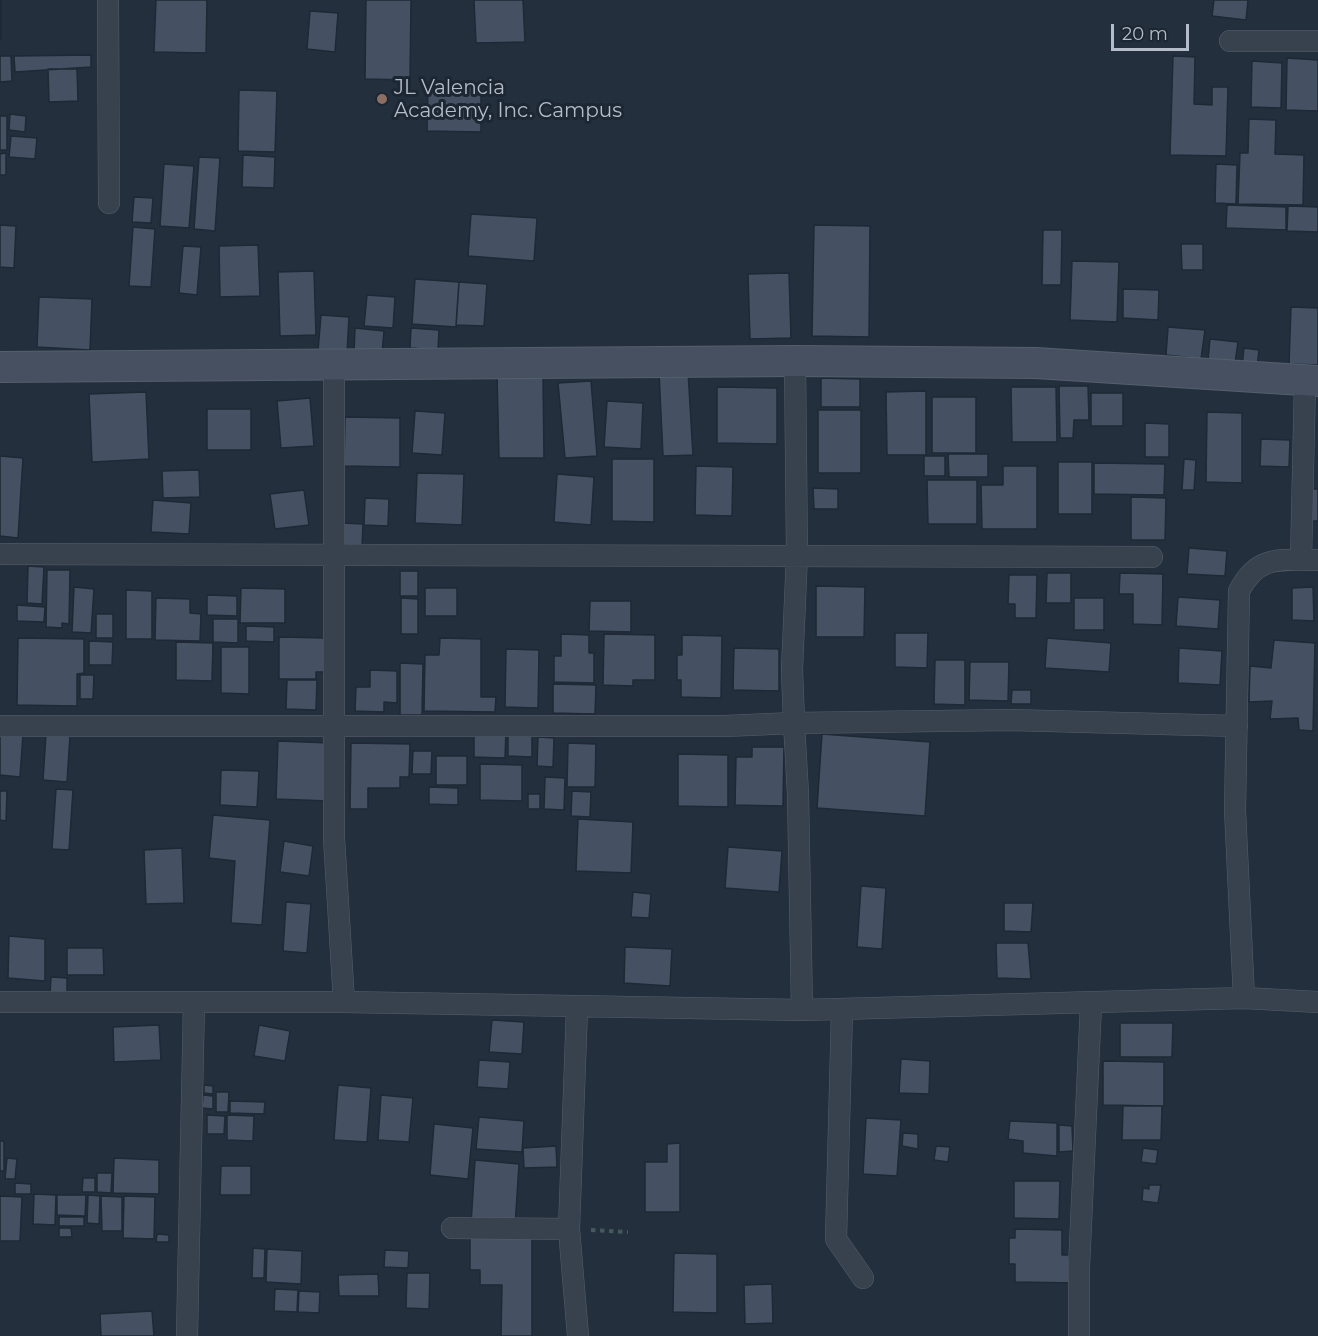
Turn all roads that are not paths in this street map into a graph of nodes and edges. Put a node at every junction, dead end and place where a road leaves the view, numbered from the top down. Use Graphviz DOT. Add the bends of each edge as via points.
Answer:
graph roads {
  1 [pos="108,0"];
  2 [pos="1230,40"];
  3 [pos="1318,41"];
  4 [pos="109,203"];
  5 [pos="795,361"];
  6 [pos="334,366"];
  7 [pos="0,367"];
  8 [pos="1312,381"];
  9 [pos="0,554"];
  10 [pos="334,554"];
  11 [pos="797,555"];
  12 [pos="1152,557"];
  13 [pos="1310,560"];
  14 [pos="794,723"];
  15 [pos="0,726"];
  16 [pos="1236,726"];
  17 [pos="333,727"];
  18 [pos="1244,998"];
  19 [pos="0,1002"];
  20 [pos="194,1002"];
  21 [pos="344,1002"];
  22 [pos="1318,1002"];
  23 [pos="1091,1004"];
  24 [pos="577,1008"];
  25 [pos="802,1010"];
  26 [pos="842,1010"];
  27 [pos="452,1228"];
  28 [pos="569,1229"];
  29 [pos="863,1278"];
  30 [pos="187,1336"];
  31 [pos="578,1336"];
  32 [pos="1079,1336"];
  1 -- 4 [label="street"];
  2 -- 3 [label="street"];
  5 -- 6 [label="street"];
  5 -- 8 [label="street" via="1036,363"];
  5 -- 11 [label="street"];
  6 -- 7 [label="street"];
  6 -- 10 [label="street"];
  8 -- 13 [label="street"];
  9 -- 10 [label="street"];
  10 -- 11 [label="street"];
  10 -- 17 [label="street"];
  11 -- 12 [label="street"];
  11 -- 14 [label="street"];
  13 -- 16 [label="street" via="1271,560 1247,576 1239,591"];
  14 -- 16 [label="street" via="1010,720"];
  14 -- 17 [label="street"];
  14 -- 25 [label="street"];
  15 -- 17 [label="street"];
  16 -- 18 [label="street" via="1235,810"];
  17 -- 21 [label="street" via="334,838"];
  18 -- 22 [label="street"];
  18 -- 23 [label="street"];
  19 -- 20 [label="street"];
  20 -- 21 [label="street"];
  20 -- 30 [label="street"];
  21 -- 24 [label="street"];
  23 -- 26 [label="street"];
  23 -- 32 [label="street"];
  24 -- 25 [label="street"];
  24 -- 28 [label="street"];
  25 -- 26 [label="street"];
  26 -- 29 [label="street" via="836,1239"];
  27 -- 28 [label="street"];
  28 -- 31 [label="street"];
}
